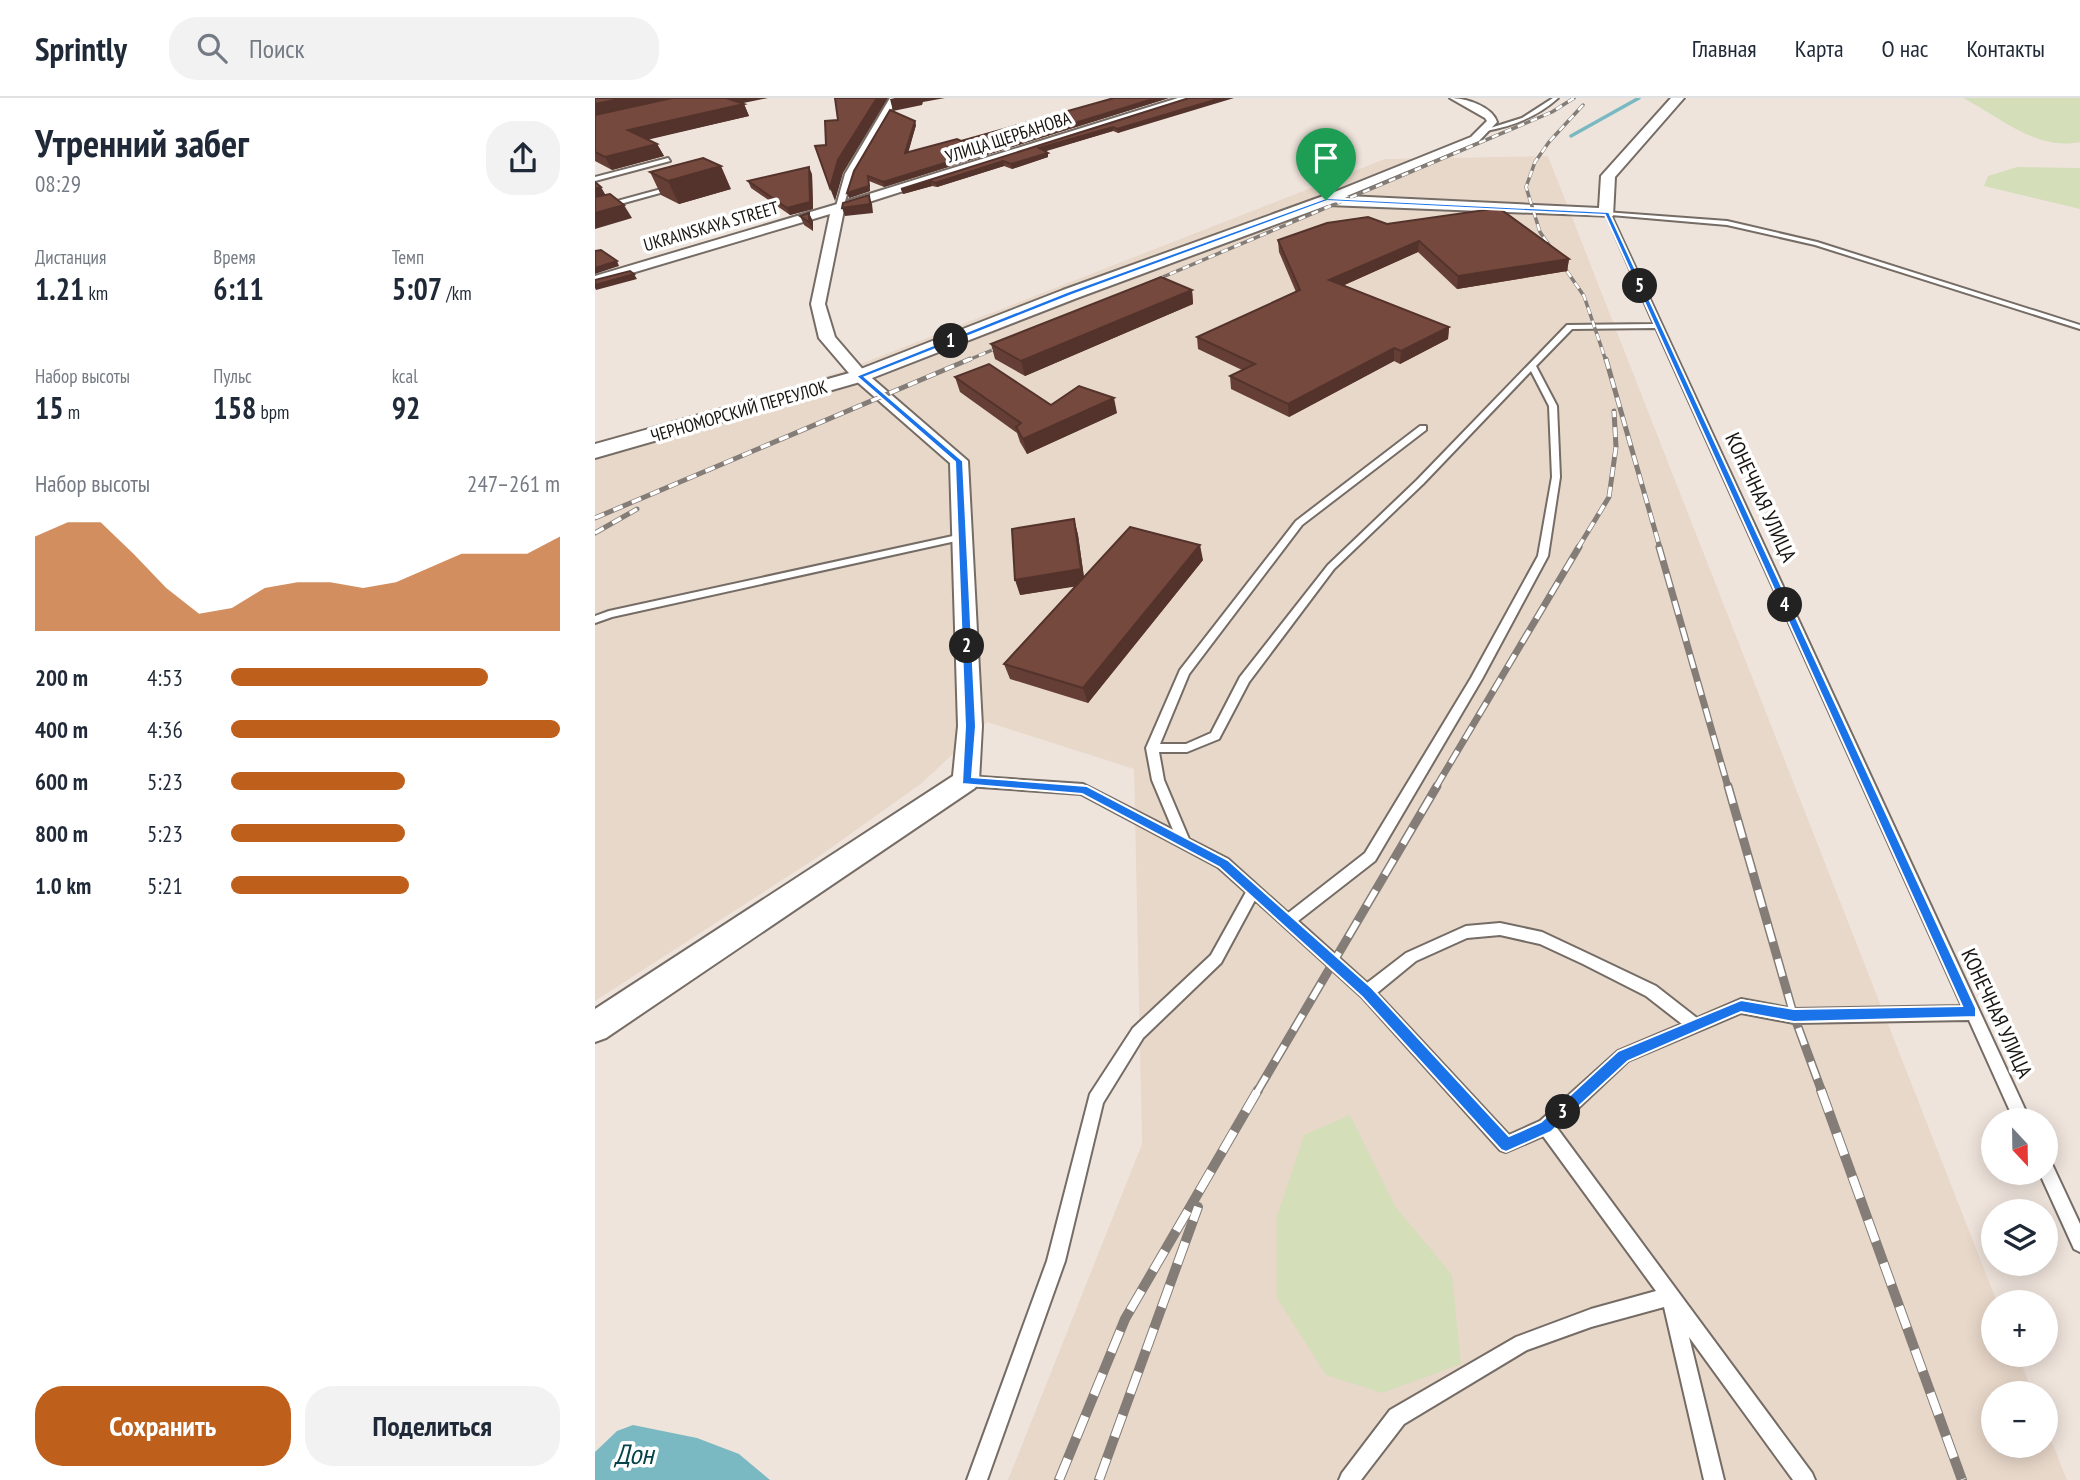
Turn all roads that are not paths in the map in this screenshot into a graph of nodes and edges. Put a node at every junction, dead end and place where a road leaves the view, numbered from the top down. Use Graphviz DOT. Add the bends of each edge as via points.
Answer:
graph roads {
  1 [pos="894,98"];
  2 [pos="1188,98"];
  3 [pos="1455,98"];
  4 [pos="1556,98"];
  5 [pos="1678,98"];
  6 [pos="1490,116"];
  7 [pos="1486,130"];
  8 [pos="668,160"];
  9 [pos="595,179"];
  10 [pos="687,184"];
  11 [pos="1326,200"];
  12 [pos="596,208"];
  13 [pos="838,208"];
  14 [pos="1607,213"];
  15 [pos="595,280"];
  16 [pos="1658,326"];
  17 [pos="2080,327"];
  18 [pos="1532,365"];
  19 [pos="860,376"];
  20 [pos="1423,428"];
  21 [pos="595,451"];
  22 [pos="962,537"];
  23 [pos="595,620"];
  24 [pos="1152,748"];
  25 [pos="966,781"];
  26 [pos="1184,842"];
  27 [pos="1254,890"];
  28 [pos="1288,921"];
  29 [pos="1367,992"];
  30 [pos="1972,1013"];
  31 [pos="1695,1026"];
  32 [pos="595,1027"];
  33 [pos="2016,1108"];
  34 [pos="1546,1127"];
  35 [pos="2053,1185"];
  36 [pos="2080,1243"];
  37 [pos="1670,1296"];
  38 [pos="977,1480"];
  39 [pos="1349,1480"];
  40 [pos="1714,1480"];
  41 [pos="1805,1480"];
  1 -- 13 [label="street" via="849,174"];
  2 -- 13 [label="street, УЛИЦА ЩЕРБАНОВА"];
  3 -- 6 [label="street"];
  4 -- 7 [label="lane" via="1541,113"];
  5 -- 14 [label="street, КОНЕЧНАЯ УЛИЦА" via="1608,176"];
  6 -- 7 [label="street" via="1492,122"];
  7 -- 11 [label="street" via="1475,139"];
  8 -- 9 [label="lane"];
  10 -- 12 [label="lane"];
  11 -- 14 [label="street, ЧЕРНОМОРСКИЙ ПЕРЕУЛОК"];
  11 -- 19 [label="street, ЧЕРНОМОРСКИЙ ПЕРЕУЛОК"];
  13 -- 15 [label="street, UKRAINSKAYA STREET"];
  13 -- 19 [label="street" via="818,304 827,338"];
  14 -- 16 [label="lane, КОНЕЧНАЯ УЛИЦА"];
  14 -- 17 [label="lane" via="1727,223 1817,244"];
  16 -- 18 [label="lane" via="1570,327"];
  16 -- 30 [label="lane, КОНЕЧНАЯ УЛИЦА"];
  18 -- 24 [label="lane" via="1331,567 1244,680 1215,736 1187,748"];
  18 -- 28 [label="lane" via="1553,406 1556,478 1543,556 1370,857"];
  19 -- 21 [label="street, ЧЕРНОМОРСКИЙ ПЕРЕУЛОК"];
  19 -- 22 [label="street" via="959,461"];
  20 -- 24 [label="lane" via="1299,523 1184,673"];
  22 -- 23 [label="lane"];
  22 -- 25 [label="street" via="970,726"];
  24 -- 26 [label="lane" via="1158,780"];
  25 -- 26 [label="lane" via="1083,789"];
  25 -- 32 [label="street"];
  26 -- 27 [label="lane" via="1223,863"];
  27 -- 28 [label="lane"];
  27 -- 38 [label="lane" via="1216,959 1137,1033 1096,1100 1056,1261"];
  28 -- 29 [label="lane"];
  29 -- 31 [label="lane" via="1411,957 1466,932 1500,929 1542,938 1651,991"];
  29 -- 34 [label="lane" via="1506,1144"];
  30 -- 31 [label="lane" via="1794,1016 1741,1006"];
  30 -- 33 [label="lane, КОНЕЧНАЯ УЛИЦА"];
  31 -- 34 [label="lane" via="1623,1056"];
  34 -- 37 [label="lane"];
  35 -- 36 [label="lane"];
  37 -- 39 [label="lane" via="1522,1343 1397,1417"];
  37 -- 40 [label="lane"];
  37 -- 41 [label="lane"];
}
